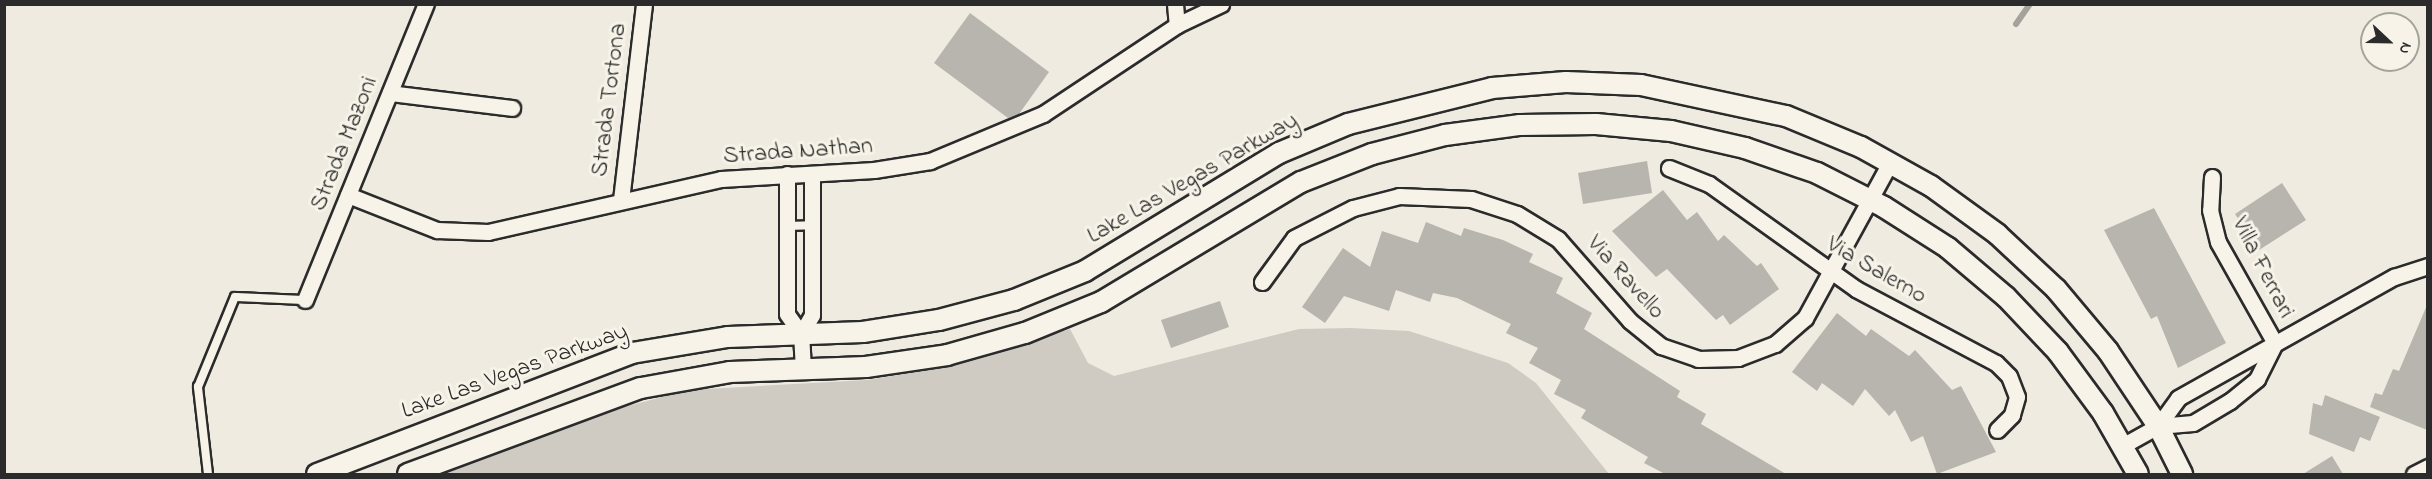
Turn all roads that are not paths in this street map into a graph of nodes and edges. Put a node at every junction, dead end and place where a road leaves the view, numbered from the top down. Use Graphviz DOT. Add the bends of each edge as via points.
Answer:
graph roads {
  1 [pos="426,4"];
  2 [pos="644,4"];
  3 [pos="1175,4"];
  4 [pos="1221,4"];
  5 [pos="1177,26"];
  6 [pos="390,93"];
  7 [pos="512,108"];
  8 [pos="1890,163"];
  9 [pos="1669,168"];
  10 [pos="787,174"];
  11 [pos="812,174"];
  12 [pos="2212,177"];
  13 [pos="348,195"];
  14 [pos="621,200"];
  15 [pos="1871,200"];
  16 [pos="812,225"];
  17 [pos="787,226"];
  18 [pos="2427,266"];
  19 [pos="1833,274"];
  20 [pos="1262,282"];
  21 [pos="305,300"];
  22 [pos="801,334"];
  23 [pos="2275,344"];
  24 [pos="803,369"];
  25 [pos="2158,426"];
  26 [pos="1997,430"];
  27 [pos="2122,446"];
  28 [pos="2427,467"];
  29 [pos="208,474"];
  30 [pos="317,474"];
  31 [pos="408,474"];
  32 [pos="2138,474"];
  33 [pos="2182,474"];
  34 [pos="2414,474"];
  1 -- 6 [label="street, Strada Mazoni"];
  2 -- 14 [label="street, Strada Tortona"];
  3 -- 5 [label="street"];
  4 -- 5 [label="street, Strada Nathan"];
  5 -- 11 [label="street, Strada Nathan" via="1043,114 984,143 930,161"];
  6 -- 7 [label="street"];
  6 -- 13 [label="street, Strada Mazoni"];
  8 -- 15 [label="street, Via Ravello"];
  8 -- 22 [label="street, Lake Las Vegas Parkway" via="1786,116 1714,97 1619,84 1492,88 1378,114 1279,153 1085,271 1014,300 939,320"];
  8 -- 25 [label="street, Lake Las Vegas Parkway" via="1997,234 2056,289 2108,351"];
  9 -- 19 [label="street, Via Salerno" via="1709,184"];
  10 -- 11 [label="street, Strada Nathan"];
  10 -- 14 [label="street, Strada Nathan" via="720,179"];
  10 -- 17 [label="street"];
  11 -- 16 [label="street"];
  12 -- 23 [label="street, Villa Ferrari" via="2210,210 2217,242"];
  13 -- 14 [label="street, Strada Nathan" via="437,230 478,231"];
  13 -- 21 [label="street, Strada Mazoni"];
  15 -- 19 [label="street, Via Ravello"];
  15 -- 24 [label="street" via="1745,148 1671,132 1585,124 1445,135 1372,154 1301,182 1101,302 1025,333 946,355"];
  15 -- 27 [label="street" via="1948,248 2006,297 2058,352"];
  16 -- 17 [label="lane"];
  16 -- 22 [label="street" via="812,315"];
  17 -- 22 [label="street" via="787,314"];
  18 -- 23 [label="street" via="2394,277"];
  19 -- 20 [label="street, Via Ravello" via="1805,318 1775,344 1738,358 1698,359 1661,346 1639,331 1576,255 1538,225 1479,201 1424,195 1368,203 1303,232 1278,253"];
  19 -- 26 [label="street, Via Salerno" via="2003,369 2016,389 2017,402"];
  21 -- 29 [label="lane" via="235,297 198,387"];
  22 -- 24 [label="street"];
  22 -- 30 [label="street, Lake Las Vegas Parkway" via="728,337 632,353"];
  23 -- 25 [label="street" via="2178,398"];
  23 -- 25 [label="street" via="2262,371 2244,392 2193,423"];
  24 -- 31 [label="street" via="730,372 641,388"];
  25 -- 27 [label="street"];
  25 -- 33 [label="street, Lake Las Vegas Parkway"];
  27 -- 32 [label="street"];
  28 -- 34 [label="street"];
}
